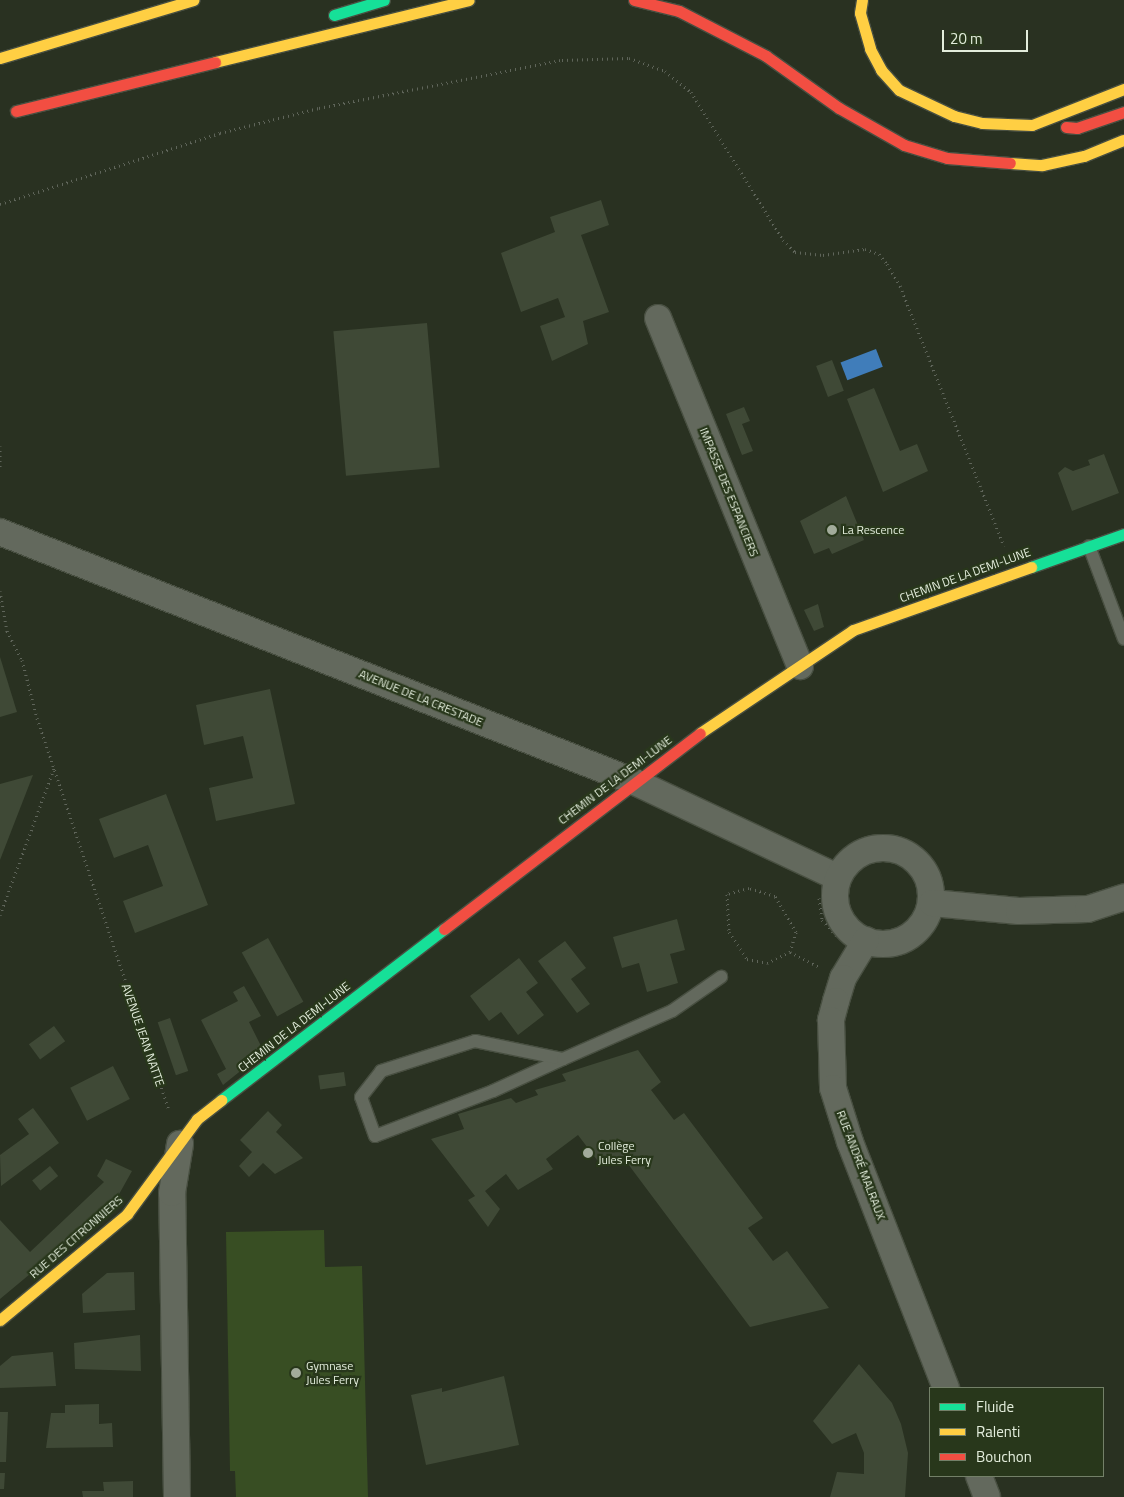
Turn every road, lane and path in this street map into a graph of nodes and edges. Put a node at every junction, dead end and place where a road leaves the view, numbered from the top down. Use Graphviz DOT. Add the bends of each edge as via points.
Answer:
graph roads {
  1 [pos="153,0"];
  2 [pos="193,0"];
  3 [pos="384,0"];
  4 [pos="469,0"];
  5 [pos="634,0"];
  6 [pos="862,0"];
  7 [pos="318,20"];
  8 [pos="262,37"];
  9 [pos="0,51"];
  10 [pos="0,58"];
  11 [pos="1124,89"];
  12 [pos="16,111"];
  13 [pos="1124,112"];
  14 [pos="0,116"];
  15 [pos="1032,125"];
  16 [pos="1124,140"];
  17 [pos="0,204"];
  18 [pos="658,318"];
  19 [pos="0,446"];
  20 [pos="0,470"];
  21 [pos="0,532"];
  22 [pos="1124,534"];
  23 [pos="1089,546"];
  24 [pos="1014,572"];
  25 [pos="0,591"];
  26 [pos="1124,639"];
  27 [pos="800,666"];
  28 [pos="54,768"];
  29 [pos="635,782"];
  30 [pos="827,882"];
  31 [pos="1124,897"];
  32 [pos="932,903"];
  33 [pos="0,915"];
  34 [pos="862,945"];
  35 [pos="790,952"];
  36 [pos="721,977"];
  37 [pos="842,978"];
  38 [pos="563,1059"];
  39 [pos="180,1144"];
  40 [pos="0,1320"];
  41 [pos="946,1387"];
  42 [pos="979,1477"];
  43 [pos="177,1497"];
  44 [pos="987,1497"];
  1 -- 9 [label="main road"];
  2 -- 10 [label="main road"];
  3 -- 7 [label="main road"];
  4 -- 12 [label="main road"];
  5 -- 16 [label="main road" via="679,11 766,56 839,108 904,144 947,158 1042,164 1084,156"];
  6 -- 15 [label="main road" via="860,13 870,49 899,90 954,116 982,123"];
  8 -- 12 [label="main road"];
  11 -- 15 [label="main road"];
  12 -- 14 [label="main road"];
  13 -- 15 [label="main road" via="1077,128"];
  17 -- 24 [label="path" via="220,133 454,80 562,60 629,58 665,71 691,92 783,240 796,252 823,255 865,249 879,254 887,264 900,286"];
  18 -- 27 [label="street, IMPASSE DES ESPANCIERS"];
  19 -- 20 [label="path"];
  21 -- 29 [label="street, AVENUE DE LA CRESTADE"];
  22 -- 23 [label="main road, CHEMIN DE LA DEMI-LUNE"];
  23 -- 24 [label="main road, CHEMIN DE LA DEMI-LUNE"];
  23 -- 26 [label="lane"];
  24 -- 27 [label="main road, CHEMIN DE LA DEMI-LUNE" via="852,630"];
  25 -- 28 [label="path, AVENUE JEAN NATTE" via="7,631 22,660"];
  27 -- 29 [label="main road, CHEMIN DE LA DEMI-LUNE" via="706,728"];
  28 -- 33 [label="path"];
  28 -- 39 [label="path, AVENUE JEAN NATTE"];
  29 -- 30 [label="street, AVENUE DE LA CRESTADE"];
  29 -- 39 [label="main road, CHEMIN DE LA DEMI-LUNE" via="197,1119"];
  30 -- 32 [label="street" via="861,852 879,848 900,852 916,862 926,877"];
  30 -- 34 [label="street" via="838,915"];
  30 -- 34 [label="path" via="822,920"];
  31 -- 32 [label="street" via="1080,910 1019,911"];
  32 -- 34 [label="street" via="924,923 913,935 889,944"];
  34 -- 37 [label="street, RUE ANDRÉ MALRAUX"];
  35 -- 35 [label="path" via="767,963 747,959 729,932 727,894 749,888 775,896 796,932"];
  35 -- 37 [label="path"];
  36 -- 38 [label="lane" via="672,1011"];
  37 -- 41 [label="street, RUE ANDRÉ MALRAUX" via="831,1020 833,1088 850,1142"];
  38 -- 38 [label="lane" via="475,1041 381,1070 361,1097 375,1136 494,1091"];
  39 -- 40 [label="main road, RUE DES CITRONNIERS" via="127,1214"];
  39 -- 43 [label="street" via="172,1193"];
  42 -- 44 [label="street"];
}
